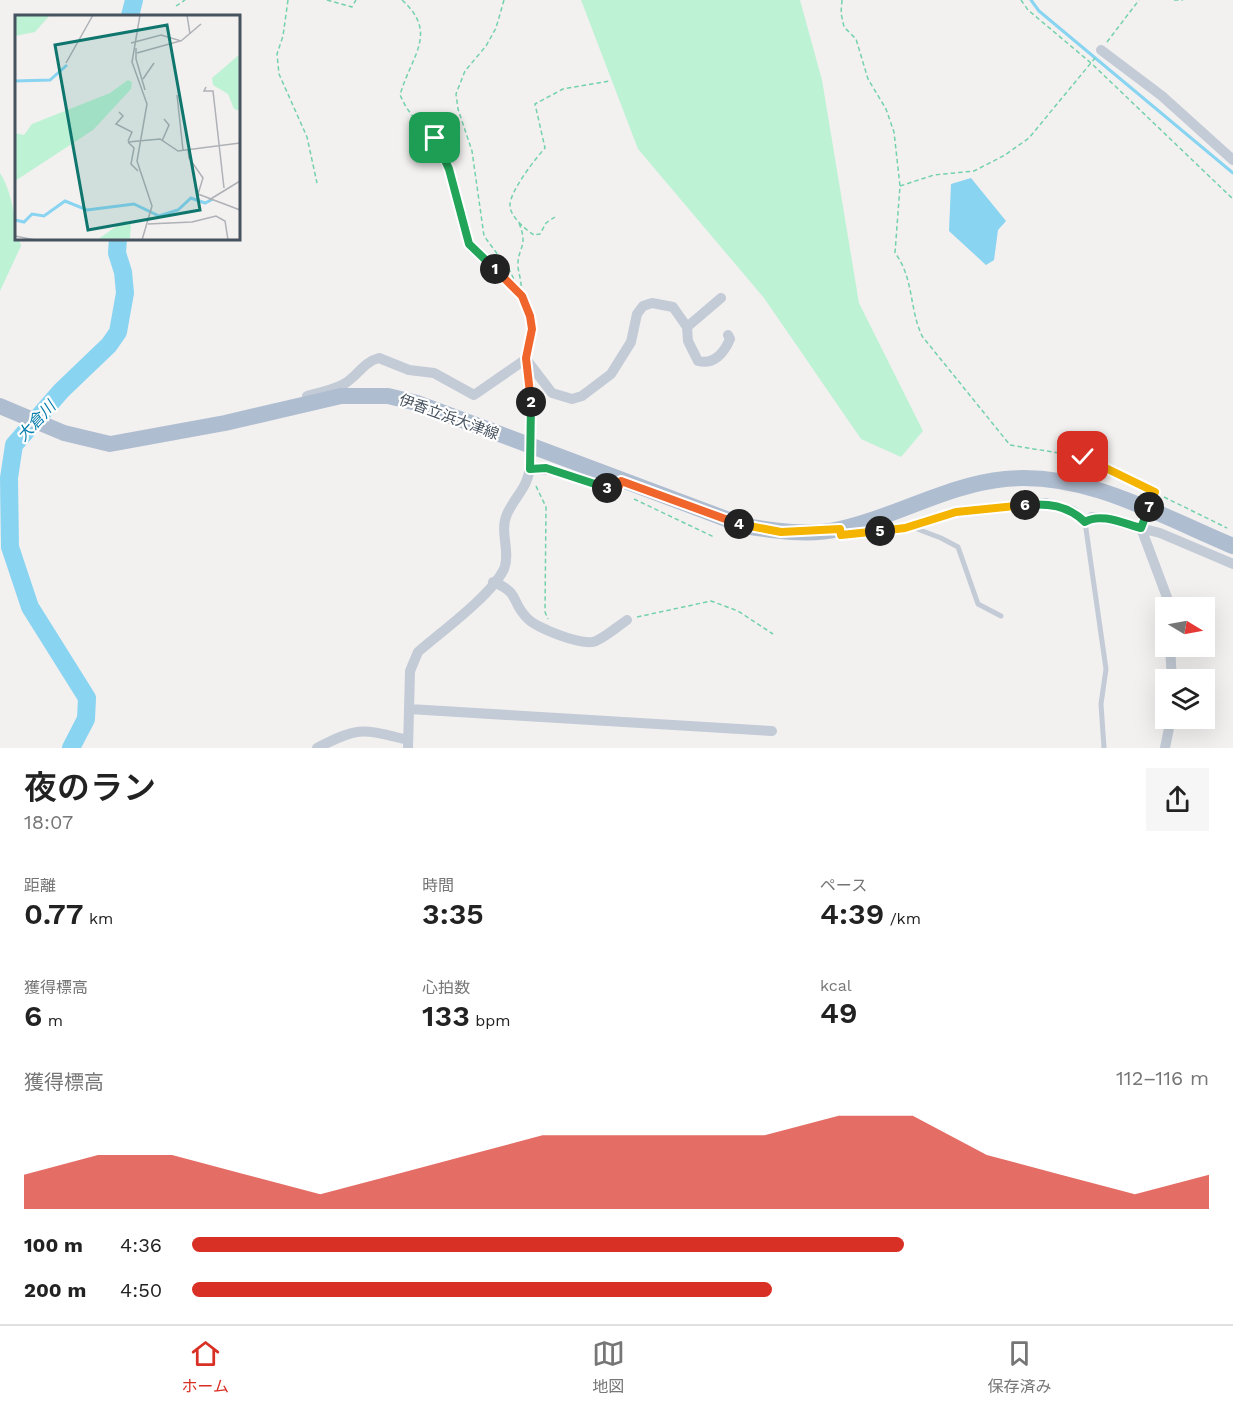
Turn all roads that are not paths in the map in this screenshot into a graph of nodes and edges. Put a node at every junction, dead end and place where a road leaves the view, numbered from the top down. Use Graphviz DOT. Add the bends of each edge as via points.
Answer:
graph roads {
  1 [pos="1101,50"];
  2 [pos="1233,160"];
  3 [pos="721,298"];
  4 [pos="687,327"];
  5 [pos="728,336"];
  6 [pos="526,358"];
  7 [pos="303,405"];
  8 [pos="0,406"];
  9 [pos="530,470"];
  10 [pos="619,486"];
  11 [pos="1155,492"];
  12 [pos="1085,522"];
  13 [pos="910,527"];
  14 [pos="1141,528"];
  15 [pos="840,529"];
  16 [pos="1233,541"];
  17 [pos="1233,564"];
  18 [pos="493,582"];
  19 [pos="1167,597"];
  20 [pos="1001,616"];
  21 [pos="627,620"];
  22 [pos="409,708"];
  23 [pos="1169,729"];
  24 [pos="772,731"];
  25 [pos="408,744"];
  26 [pos="317,748"];
  27 [pos="1104,748"];
  28 [pos="1165,748"];
  1 -- 2 [label="street" via="1162,96"];
  3 -- 4 [label="street"];
  4 -- 5 [label="street" via="693,354 705,363 715,360 726,349"];
  4 -- 6 [label="street" via="673,307 664,303 643,306 637,314 631,342 611,374 590,392 572,399 552,393"];
  6 -- 7 [label="street" via="474,395 434,373 409,370 379,358 365,364 342,385 304,397"];
  6 -- 9 [label="street, bridge" via="531,390"];
  7 -- 8 [label="main road, 伊香立浜大津線" via="126,443 86,441"];
  7 -- 10 [label="main road, 伊香立浜大津線" via="341,396 388,396 417,404"];
  9 -- 10 [label="street" via="546,468"];
  9 -- 18 [label="street" via="526,485 507,514 503,528 504,569"];
  10 -- 15 [label="main road, 伊香立浜大津線" via="745,526 781,532"];
  11 -- 14 [label="street, bridge"];
  12 -- 13 [label="street" via="1073,511 1046,503 956,512"];
  12 -- 14 [label="street" via="1092,517"];
  12 -- 27 [label="lane" via="1106,669 1101,704"];
  13 -- 15 [label="street" via="841,535"];
  13 -- 20 [label="lane" via="958,547 978,604"];
  14 -- 17 [label="street"];
  14 -- 19 [label="street"];
  15 -- 16 [label="main road, 伊香立浜大津線" via="961,487 1035,478 1094,488"];
  18 -- 21 [label="street" via="515,594 527,619 584,643 595,642"];
  18 -- 22 [label="street" via="418,652 410,671"];
  22 -- 24 [label="street"];
  22 -- 25 [label="street"];
  23 -- 28 [label="street"];
  25 -- 26 [label="street" via="368,731 349,732"];
}
